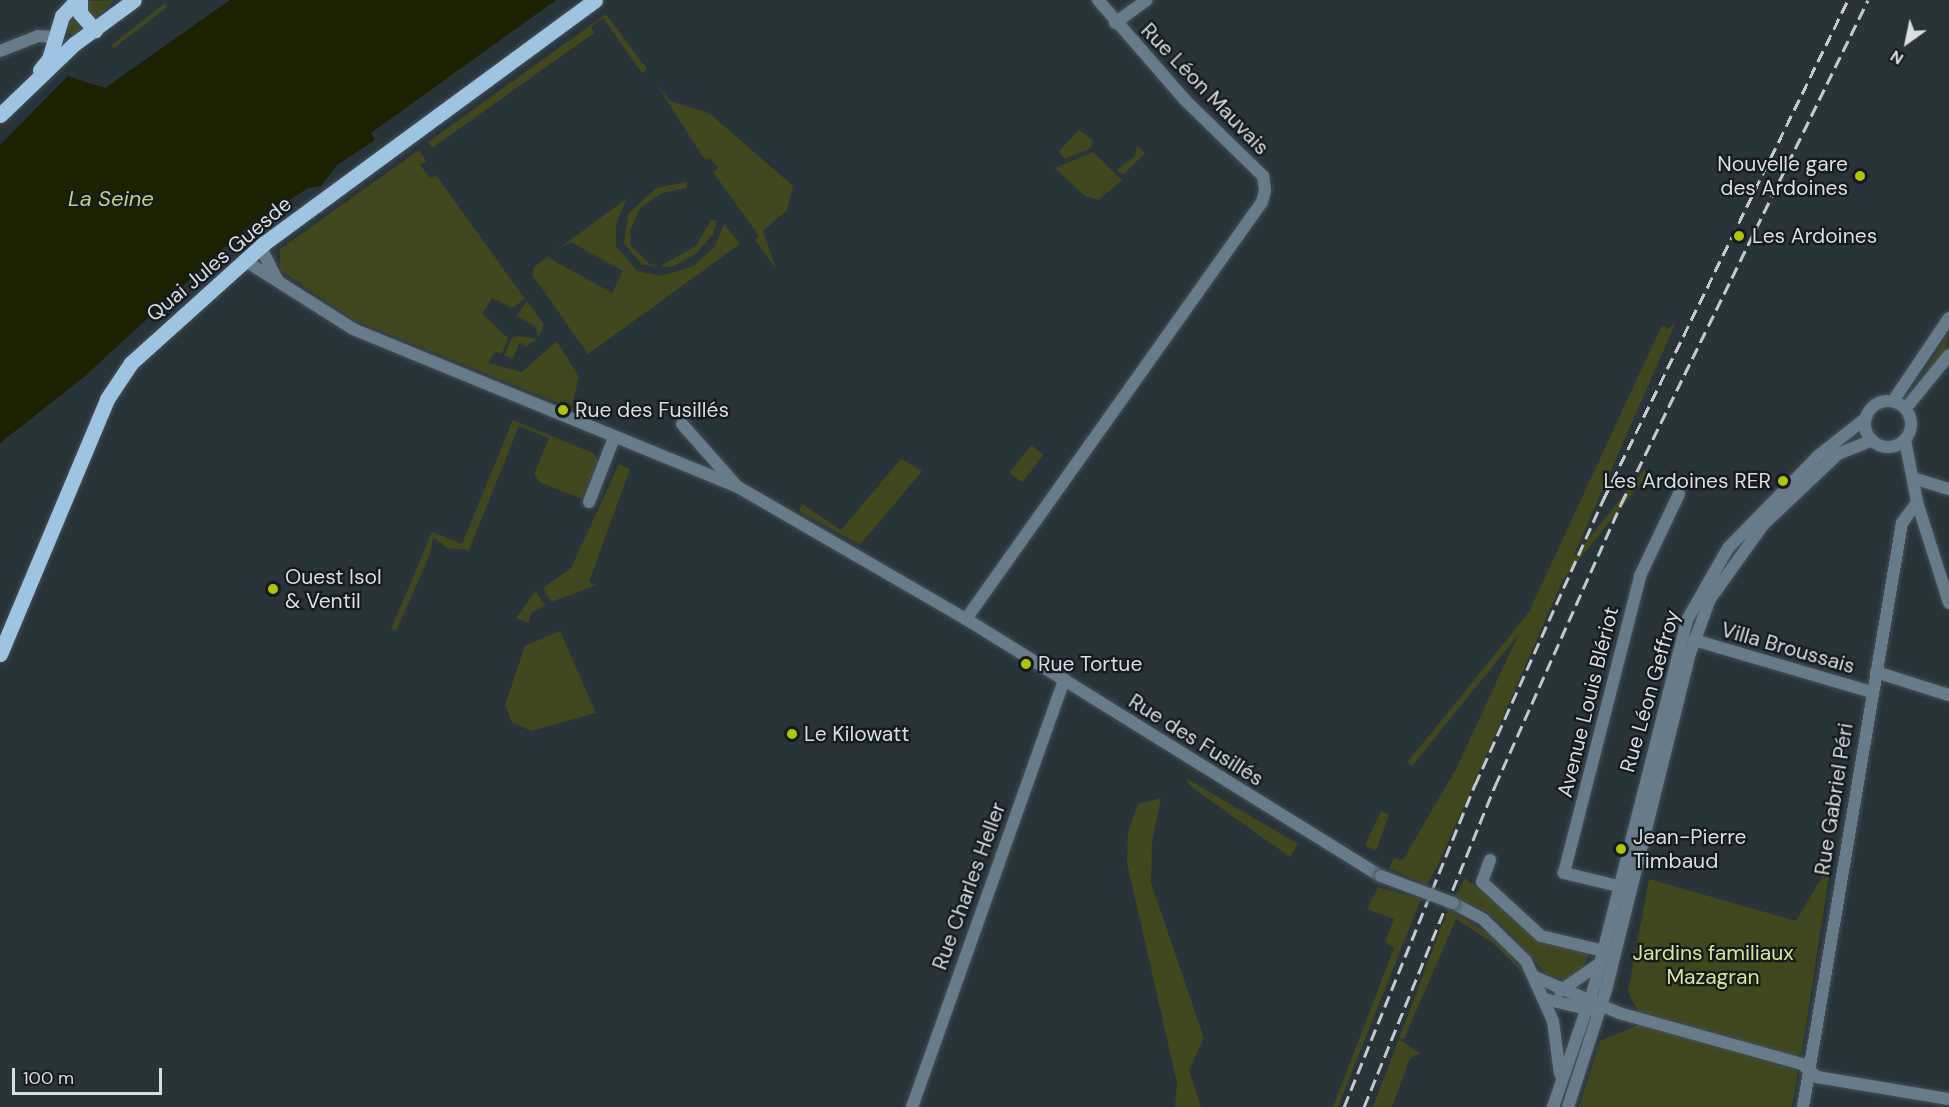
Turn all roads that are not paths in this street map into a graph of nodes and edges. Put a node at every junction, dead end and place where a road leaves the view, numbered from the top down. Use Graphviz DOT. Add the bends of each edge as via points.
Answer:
graph roads {
  1 [pos="78,0"];
  2 [pos="125,0"];
  3 [pos="134,0"];
  4 [pos="595,0"];
  5 [pos="1098,0"];
  6 [pos="1147,0"];
  7 [pos="1114,22"];
  8 [pos="100,26"];
  9 [pos="56,37"];
  10 [pos="0,51"];
  11 [pos="0,107"];
  12 [pos="0,115"];
  13 [pos="260,246"];
  14 [pos="244,260"];
  15 [pos="279,284"];
  16 [pos="1949,318"];
  17 [pos="1949,355"];
  18 [pos="1893,401"];
  19 [pos="1906,408"];
  20 [pos="1866,418"];
  21 [pos="682,424"];
  22 [pos="614,438"];
  23 [pos="1872,440"];
  24 [pos="1905,440"];
  25 [pos="701,445"];
  26 [pos="694,470"];
  27 [pos="1916,479"];
  28 [pos="738,487"];
  29 [pos="1949,489"];
  30 [pos="1679,494"];
  31 [pos="589,502"];
  32 [pos="1917,502"];
  33 [pos="1947,585"];
  34 [pos="1949,603"];
  35 [pos="966,619"];
  36 [pos="1694,640"];
  37 [pos="0,654"];
  38 [pos="1876,672"];
  39 [pos="1064,679"];
  40 [pos="1872,692"];
  41 [pos="1949,695"];
  42 [pos="1490,860"];
  43 [pos="1618,886"];
  44 [pos="1604,951"];
  45 [pos="1600,964"];
  46 [pos="1536,977"];
  47 [pos="1560,991"];
  48 [pos="1545,999"];
  49 [pos="1594,1007"];
  50 [pos="1810,1071"];
  51 [pos="1560,1078"];
  52 [pos="1949,1099"];
  53 [pos="912,1107"];
  54 [pos="1553,1107"];
  55 [pos="1568,1107"];
  56 [pos="1803,1107"];
  1 -- 8 [label="main road" via="80,13"];
  1 -- 9 [label="main road" via="65,10"];
  2 -- 8 [label="main road"];
  3 -- 8 [label="main road"];
  4 -- 13 [label="main road, Quai Jules Guesde"];
  5 -- 7 [label="street, Rue Léon Mauvais"];
  6 -- 7 [label="street"];
  7 -- 35 [label="street, Rue Léon Mauvais" via="1263,176 1262,202"];
  8 -- 12 [label="main road"];
  9 -- 10 [label="street" via="38,36"];
  9 -- 11 [label="main road" via="46,64"];
  13 -- 14 [label="main road, Quai Jules Guesde"];
  13 -- 15 [label="street" via="264,263"];
  14 -- 15 [label="street, Rue des Fusillés"];
  14 -- 37 [label="main road, Quai Jules Guesde" via="116,381"];
  15 -- 22 [label="street, Rue des Fusillés" via="353,329"];
  16 -- 18 [label="street"];
  17 -- 19 [label="street"];
  18 -- 19 [label="street"];
  18 -- 20 [label="street" via="1876,404"];
  19 -- 24 [label="street" via="1912,425"];
  20 -- 23 [label="street"];
  20 -- 43 [label="street, Rue Léon Geffroy" via="1759,515 1728,548 1702,588 1677,652"];
  21 -- 25 [label="street"];
  22 -- 26 [label="street, Rue des Fusillés"];
  22 -- 31 [label="street"];
  23 -- 24 [label="street" via="1891,447"];
  23 -- 36 [label="street, Rue Léon Geffroy" via="1838,454 1754,534 1720,580"];
  24 -- 27 [label="street"];
  25 -- 26 [label="street"];
  25 -- 28 [label="street"];
  26 -- 28 [label="street, Rue des Fusillés"];
  27 -- 29 [label="street"];
  27 -- 32 [label="street"];
  28 -- 35 [label="street, Rue des Fusillés" via="793,512"];
  30 -- 43 [label="street, Avenue Louis Blériot" via="1640,576 1564,873"];
  32 -- 33 [label="street"];
  32 -- 38 [label="street, Rue Gabriel Péri" via="1902,523"];
  33 -- 34 [label="street"];
  35 -- 39 [label="street, Rue des Fusillés"];
  36 -- 40 [label="street, Villa Broussais"];
  36 -- 49 [label="street, Rue Léon Geffroy"];
  38 -- 40 [label="street, Rue Gabriel Péri"];
  38 -- 41 [label="street"];
  39 -- 46 [label="street, Rue des Fusillés, bridge" via="1381,876 1453,903 1512,943"];
  39 -- 53 [label="street, Rue Charles Heller"];
  40 -- 50 [label="street, Rue Gabriel Péri"];
  42 -- 44 [label="street" via="1482,882 1541,936"];
  43 -- 44 [label="street, Rue Léon Geffroy"];
  44 -- 45 [label="street, Rue Léon Geffroy"];
  45 -- 47 [label="street"];
  45 -- 49 [label="street, Rue Léon Geffroy"];
  46 -- 47 [label="street"];
  46 -- 48 [label="street"];
  47 -- 49 [label="street"];
  48 -- 49 [label="street"];
  48 -- 51 [label="street"];
  49 -- 50 [label="street" via="1802,1064"];
  49 -- 51 [label="street"];
  49 -- 55 [label="street"];
  50 -- 52 [label="street" via="1817,1077"];
  50 -- 56 [label="street, Rue Gabriel Péri"];
  51 -- 54 [label="street"];
}
